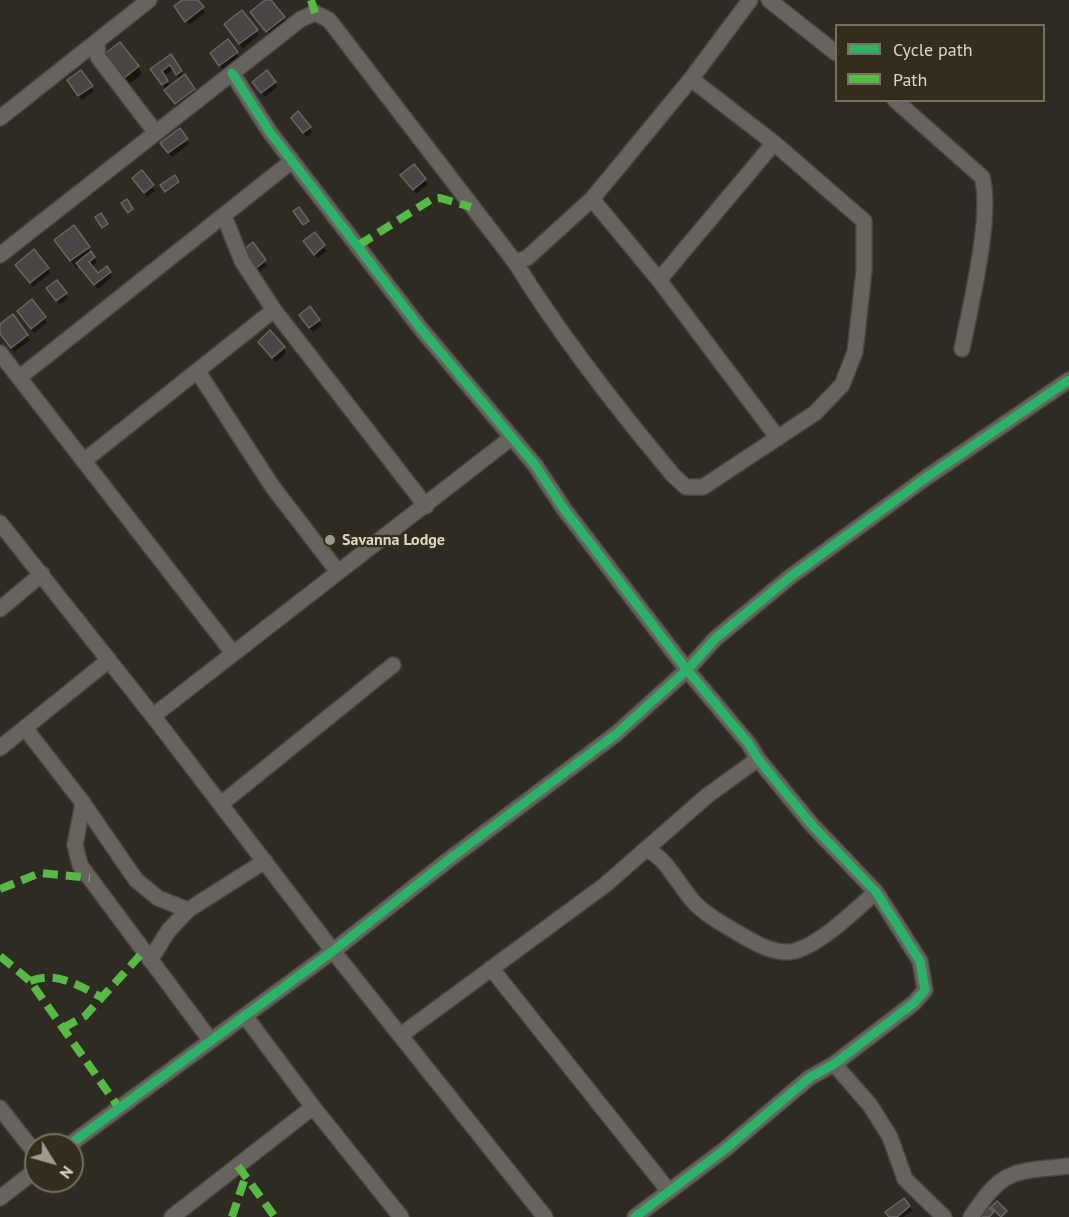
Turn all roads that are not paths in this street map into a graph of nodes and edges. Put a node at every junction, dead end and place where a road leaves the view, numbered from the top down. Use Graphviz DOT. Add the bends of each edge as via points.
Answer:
graph roads {
  1 [pos="149,0"];
  2 [pos="750,0"];
  3 [pos="769,0"];
  4 [pos="97,42"];
  5 [pos="835,51"];
  6 [pos="232,73"];
  7 [pos="691,79"];
  8 [pos="897,102"];
  9 [pos="0,118"];
  10 [pos="156,133"];
  11 [pos="774,143"];
  12 [pos="292,161"];
  13 [pos="592,199"];
  14 [pos="224,216"];
  15 [pos="0,255"];
  16 [pos="515,262"];
  17 [pos="659,280"];
  18 [pos="274,310"];
  19 [pos="962,349"];
  20 [pos="0,353"];
  21 [pos="198,372"];
  22 [pos="20,377"];
  23 [pos="1069,380"];
  24 [pos="511,438"];
  25 [pos="778,438"];
  26 [pos="85,460"];
  27 [pos="426,507"];
  28 [pos="0,523"];
  29 [pos="338,572"];
  30 [pos="42,574"];
  31 [pos="0,609"];
  32 [pos="232,652"];
  33 [pos="109,660"];
  34 [pos="393,665"];
  35 [pos="687,670"];
  36 [pos="153,716"];
  37 [pos="25,728"];
  38 [pos="0,748"];
  39 [pos="758,759"];
  40 [pos="83,803"];
  41 [pos="220,804"];
  42 [pos="647,850"];
  43 [pos="265,861"];
  44 [pos="876,892"];
  45 [pos="188,910"];
  46 [pos="333,951"];
  47 [pos="150,960"];
  48 [pos="491,968"];
  49 [pos="245,1016"];
  50 [pos="400,1035"];
  51 [pos="211,1041"];
  52 [pos="834,1064"];
  53 [pos="313,1107"];
  54 [pos="0,1108"];
  55 [pos="84,1134"];
  56 [pos="24,1139"];
  57 [pos="1069,1166"];
  58 [pos="24,1179"];
  59 [pos="668,1190"];
  60 [pos="0,1198"];
  61 [pos="172,1217"];
  62 [pos="401,1217"];
  63 [pos="545,1217"];
  64 [pos="634,1217"];
  65 [pos="944,1217"];
  66 [pos="971,1217"];
  1 -- 4 [label="street"];
  2 -- 7 [label="street"];
  3 -- 5 [label="street"];
  4 -- 9 [label="street"];
  4 -- 10 [label="street" via="98,57"];
  6 -- 10 [label="street"];
  6 -- 12 [label="street"];
  6 -- 16 [label="street" via="301,19 315,13 324,16"];
  7 -- 11 [label="street"];
  7 -- 13 [label="street"];
  8 -- 19 [label="street" via="982,177 982,228"];
  10 -- 15 [label="street"];
  11 -- 17 [label="street"];
  11 -- 25 [label="street" via="861,217 866,231 855,352 848,375 824,405"];
  12 -- 14 [label="street"];
  12 -- 24 [label="street"];
  13 -- 16 [label="street" via="527,258"];
  13 -- 17 [label="street"];
  14 -- 18 [label="street" via="242,261"];
  14 -- 22 [label="street"];
  16 -- 25 [label="street" via="598,384 687,488 703,487"];
  17 -- 25 [label="street"];
  18 -- 21 [label="street"];
  18 -- 27 [label="street"];
  20 -- 22 [label="street"];
  21 -- 26 [label="street"];
  21 -- 29 [label="street" via="272,486"];
  22 -- 26 [label="street"];
  23 -- 35 [label="street" via="790,577 716,638"];
  24 -- 27 [label="street"];
  24 -- 35 [label="street"];
  26 -- 32 [label="street"];
  27 -- 29 [label="street"];
  28 -- 30 [label="street"];
  29 -- 32 [label="street"];
  30 -- 31 [label="street"];
  30 -- 33 [label="street"];
  32 -- 36 [label="street"];
  33 -- 36 [label="street"];
  33 -- 37 [label="street"];
  34 -- 41 [label="street"];
  35 -- 39 [label="street" via="750,744"];
  35 -- 46 [label="street" via="615,734"];
  36 -- 41 [label="street"];
  37 -- 38 [label="street"];
  37 -- 40 [label="street"];
  39 -- 42 [label="street" via="708,795"];
  39 -- 44 [label="street" via="827,843"];
  40 -- 45 [label="street" via="110,845 149,892"];
  40 -- 47 [label="street" via="75,845 80,865"];
  41 -- 43 [label="street"];
  42 -- 44 [label="street" via="702,910 769,949 799,951"];
  42 -- 48 [label="street"];
  43 -- 45 [label="street"];
  43 -- 46 [label="street"];
  44 -- 52 [label="street" via="920,961 925,990 914,1003"];
  45 -- 47 [label="street"];
  46 -- 49 [label="street"];
  46 -- 50 [label="street"];
  47 -- 51 [label="street"];
  48 -- 50 [label="street"];
  48 -- 59 [label="street"];
  49 -- 51 [label="street"];
  49 -- 53 [label="street"];
  50 -- 63 [label="street"];
  51 -- 55 [label="street"];
  52 -- 59 [label="street" via="810,1078 724,1150"];
  52 -- 65 [label="street" via="870,1105 890,1137 905,1179"];
  53 -- 61 [label="street"];
  53 -- 62 [label="street"];
  54 -- 56 [label="street"];
  57 -- 66 [label="street" via="1012,1173 994,1185"];
  58 -- 60 [label="street"];
  59 -- 64 [label="street"];
}
